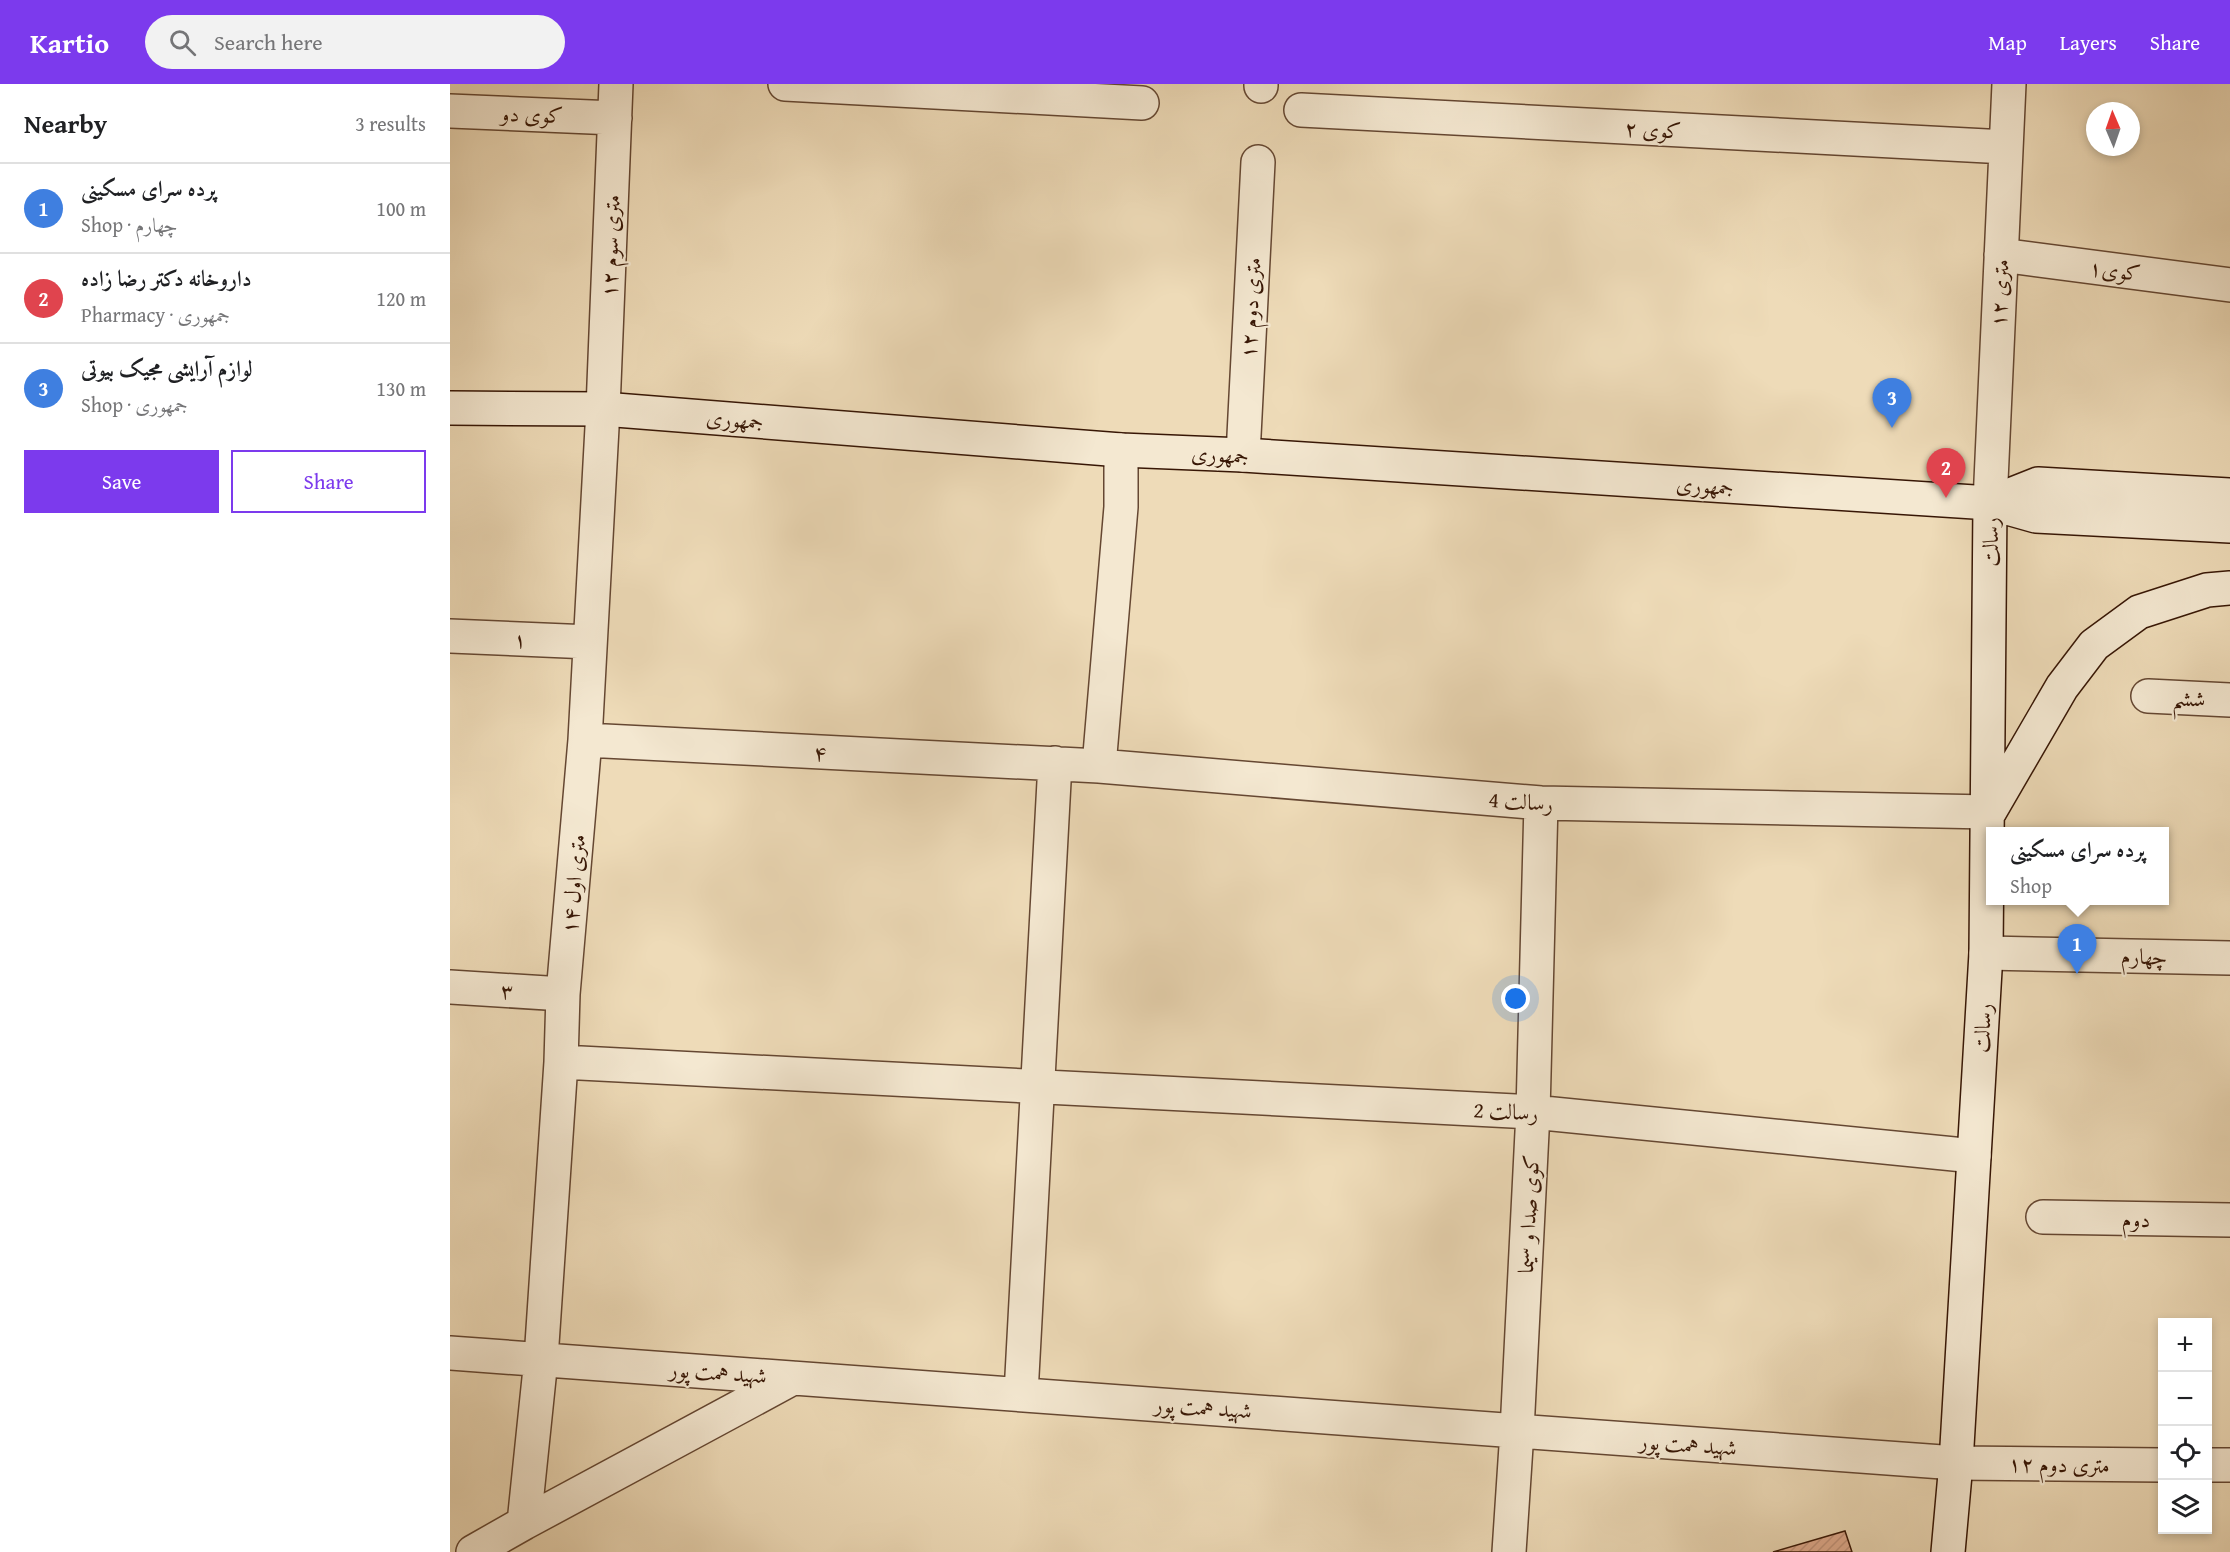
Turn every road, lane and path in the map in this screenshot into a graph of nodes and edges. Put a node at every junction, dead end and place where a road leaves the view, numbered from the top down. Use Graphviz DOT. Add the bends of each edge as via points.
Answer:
graph roads {
  1 [pos="616,84"];
  2 [pos="785,84"];
  3 [pos="2009,84"];
  4 [pos="1142,103"];
  5 [pos="1301,110"];
  6 [pos="450,111"];
  7 [pos="615,118"];
  8 [pos="2006,147"];
  9 [pos="1258,162"];
  10 [pos="2001,255"];
  11 [pos="2230,285"];
  12 [pos="450,408"];
  13 [pos="603,409"];
  14 [pos="1121,450"];
  15 [pos="1243,455"];
  16 [pos="2230,495"];
  17 [pos="1990,503"];
  18 [pos="2230,526"];
  19 [pos="2230,588"];
  20 [pos="450,636"];
  21 [pos="590,642"];
  22 [pos="2148,696"];
  23 [pos="2230,700"];
  24 [pos="585,740"];
  25 [pos="1055,764"];
  26 [pos="1099,766"];
  27 [pos="1541,803"];
  28 [pos="1989,812"];
  29 [pos="1989,827"];
  30 [pos="1987,905"];
  31 [pos="1986,953"];
  32 [pos="2230,958"];
  33 [pos="450,987"];
  34 [pos="563,993"];
  35 [pos="561,1062"];
  36 [pos="1037,1087"];
  37 [pos="1533,1112"];
  38 [pos="1974,1156"];
  39 [pos="2043,1217"];
  40 [pos="2230,1220"];
  41 [pos="450,1353"];
  42 [pos="542,1359"];
  43 [pos="793,1378"];
  44 [pos="1021,1394"];
  45 [pos="1517,1431"];
  46 [pos="1956,1463"];
  47 [pos="2158,1465"];
  48 [pos="2212,1465"];
  49 [pos="2230,1465"];
  50 [pos="524,1522"];
  51 [pos="473,1552"];
  52 [pos="1509,1552"];
  53 [pos="1948,1552"];
  1 -- 7 [label="street, ۱۲ متری سوم"];
  2 -- 4 [label="street"];
  3 -- 8 [label="street, ۱۲ متری"];
  5 -- 8 [label="street, کوی ۲"];
  6 -- 7 [label="street, کوی دو"];
  7 -- 13 [label="street, ۱۲ متری سوم"];
  8 -- 10 [label="street, ۱۲ متری"];
  9 -- 15 [label="street, ۱۲ متری دوم"];
  10 -- 11 [label="street, کوی۱"];
  10 -- 17 [label="street, ۱۲ متری"];
  12 -- 13 [label="street, جمهوری"];
  13 -- 14 [label="street, جمهوری"];
  13 -- 21 [label="street, ۱۴ متری اول"];
  14 -- 15 [label="street, جمهوری"];
  14 -- 26 [label="street"];
  15 -- 17 [label="street, جمهوری"];
  16 -- 17 [label="street, جمهوری" via="2038,484"];
  17 -- 18 [label="street, جمهوری" via="2036,516"];
  17 -- 28 [label="street, رسالت"];
  19 -- 28 [label="street" via="2207,590 2139,612 2094,645 2062,687"];
  20 -- 21 [label="street, ۱"];
  21 -- 24 [label="street, ۱۴ متری اول"];
  22 -- 23 [label="street, ششم"];
  24 -- 25 [label="street, ۴"];
  24 -- 34 [label="street, ۱۴ متری اول"];
  25 -- 26 [label="street, رسالت 4"];
  25 -- 36 [label="street"];
  26 -- 27 [label="street, رسالت 4"];
  27 -- 28 [label="street, رسالت 4"];
  27 -- 37 [label="street, کوی صدا و سیما"];
  28 -- 29 [label="street, رسالت"];
  30 -- 31 [label="street, رسالت"];
  31 -- 32 [label="street, چهارم"];
  31 -- 38 [label="street, رسالت"];
  33 -- 34 [label="street, ۳"];
  34 -- 35 [label="street, ۱۴ متری اول"];
  35 -- 36 [label="street, رسالت 2"];
  35 -- 42 [label="street, ۱۴ متری اول"];
  36 -- 37 [label="street, رسالت 2"];
  36 -- 44 [label="street"];
  37 -- 38 [label="street, رسالت 2"];
  37 -- 45 [label="street, کوی صدا و سیما"];
  38 -- 46 [label="street, رسالت"];
  39 -- 40 [label="street, دوم"];
  41 -- 42 [label="street, شهید همت پور"];
  42 -- 43 [label="street, شهید همت پور"];
  42 -- 50 [label="street, ۱۴ متری اول"];
  43 -- 44 [label="street, شهید همت پور"];
  43 -- 50 [label="street"];
  44 -- 45 [label="street, شهید همت پور"];
  45 -- 46 [label="street, شهید همت پور"];
  45 -- 52 [label="street, کوی صدا و سیما"];
  46 -- 47 [label="street, ۱۲ متری دوم"];
  46 -- 53 [label="street, رسالت"];
  48 -- 49 [label="street"];
  50 -- 51 [label="street"];
}
